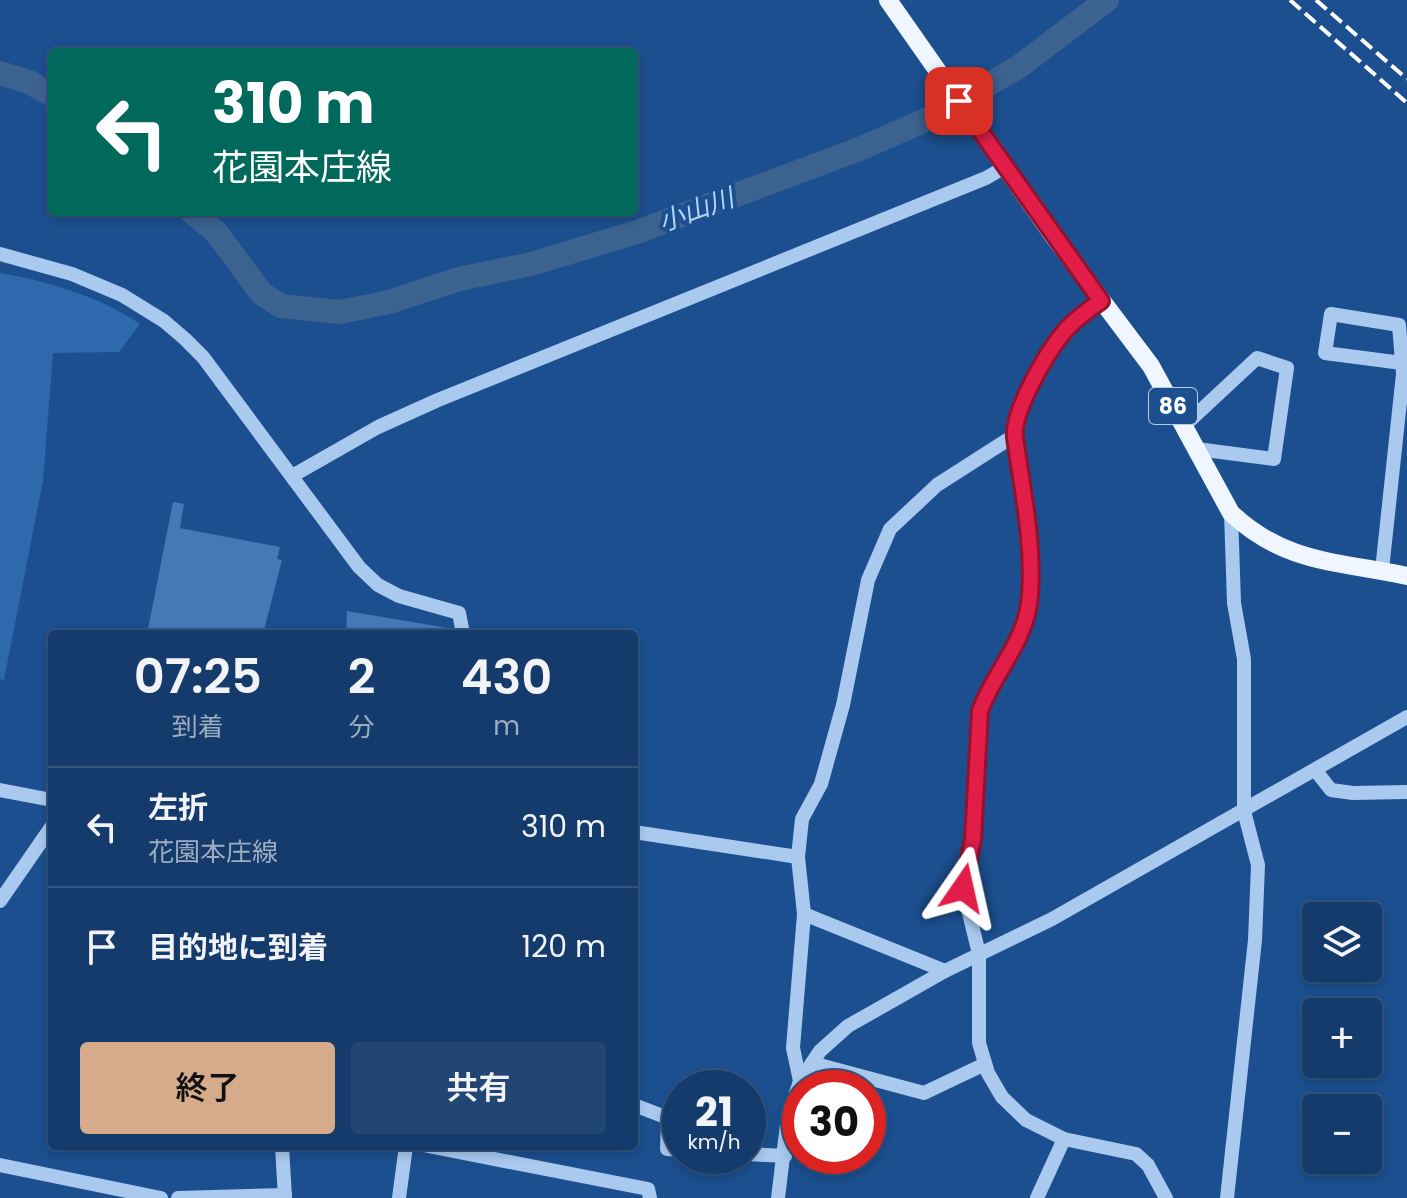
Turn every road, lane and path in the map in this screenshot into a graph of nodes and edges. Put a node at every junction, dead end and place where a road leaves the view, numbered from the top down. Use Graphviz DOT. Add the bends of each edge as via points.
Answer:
graph roads {
  1 [pos="889,1"];
  2 [pos="1005,167"];
  3 [pos="0,254"];
  4 [pos="1101,301"];
  5 [pos="1404,370"];
  6 [pos="1184,426"];
  7 [pos="1015,435"];
  8 [pos="1197,449"];
  9 [pos="292,476"];
  10 [pos="1231,513"];
  11 [pos="1382,570"];
  12 [pos="1407,576"];
  13 [pos="462,630"];
  14 [pos="1407,717"];
  15 [pos="1316,771"];
  16 [pos="0,790"];
  17 [pos="1407,792"];
  18 [pos="48,799"];
  19 [pos="1244,811"];
  20 [pos="48,832"];
  21 [pos="638,833"];
  22 [pos="798,857"];
  23 [pos="0,901"];
  24 [pos="804,914"];
  25 [pos="979,954"];
  26 [pos="945,971"];
  27 [pos="812,1063"];
  28 [pos="985,1064"];
  29 [pos="798,1070"];
  30 [pos="807,1070"];
  31 [pos="638,1107"];
  32 [pos="662,1116"];
  33 [pos="1064,1139"];
  34 [pos="282,1150"];
  35 [pos="405,1150"];
  36 [pos="448,1150"];
  37 [pos="0,1165"];
  38 [pos="782,1174"];
  39 [pos="285,1197"];
  40 [pos="161,1198"];
  41 [pos="178,1198"];
  42 [pos="399,1198"];
  43 [pos="650,1198"];
  44 [pos="778,1198"];
  45 [pos="1037,1198"];
  46 [pos="1166,1198"];
  47 [pos="1227,1198"];
  1 -- 2 [label="main road, 86"];
  2 -- 4 [label="main road, 86"];
  2 -- 9 [label="street" via="438,400"];
  3 -- 9 [label="street" via="97,283 164,321 203,357"];
  4 -- 6 [label="main road, 86" via="1151,366"];
  4 -- 7 [label="street" via="1063,333 1020,407"];
  5 -- 5 [label="street" via="1399,325 1331,314 1325,353"];
  5 -- 11 [label="street"];
  6 -- 8 [label="main road, 86"];
  6 -- 8 [label="street" via="1257,358 1287,368 1274,459"];
  7 -- 22 [label="street" via="937,485 890,529 868,580 843,705 821,784 802,819"];
  7 -- 25 [label="street" via="1030,538 1030,595 1017,645 987,691 976,736 973,839 963,888"];
  8 -- 10 [label="main road, 86"];
  9 -- 13 [label="street" via="367,575 399,596 459,613"];
  10 -- 11 [label="main road, 86" via="1260,538 1289,553"];
  10 -- 19 [label="street" via="1234,603 1244,659"];
  11 -- 12 [label="main road, 86"];
  14 -- 15 [label="street"];
  15 -- 17 [label="street" via="1331,790"];
  15 -- 19 [label="street"];
  16 -- 18 [label="street"];
  19 -- 25 [label="street"];
  19 -- 47 [label="street" via="1258,865 1255,940"];
  20 -- 23 [label="street"];
  21 -- 22 [label="street"];
  22 -- 24 [label="street"];
  24 -- 26 [label="street"];
  24 -- 29 [label="street" via="793,1048"];
  25 -- 26 [label="street"];
  25 -- 28 [label="street" via="979,1043"];
  26 -- 27 [label="street" via="848,1026"];
  27 -- 28 [label="street" via="924,1093"];
  27 -- 30 [label="street"];
  28 -- 33 [label="street" via="1002,1097 1026,1120"];
  31 -- 32 [label="street"];
  33 -- 45 [label="street"];
  33 -- 46 [label="street" via="1136,1154"];
  34 -- 39 [label="street"];
  35 -- 42 [label="street"];
  36 -- 43 [label="street" via="648,1189"];
  37 -- 40 [label="street"];
  38 -- 44 [label="street"];
  39 -- 41 [label="street"];
}
